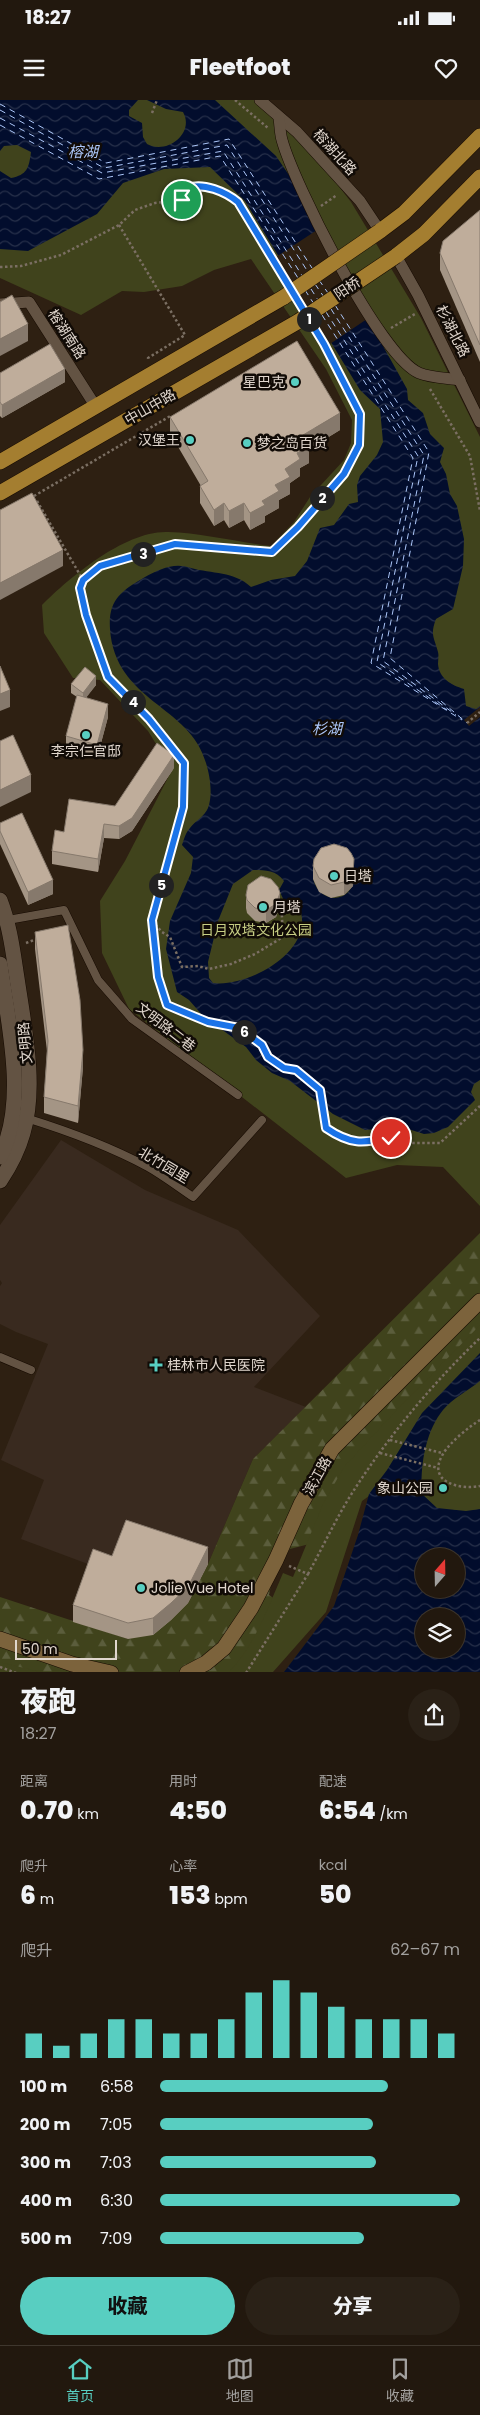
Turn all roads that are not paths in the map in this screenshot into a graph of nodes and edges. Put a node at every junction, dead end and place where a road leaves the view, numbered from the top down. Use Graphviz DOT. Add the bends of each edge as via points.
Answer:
graph roads {
  1 [pos="260,100"];
  2 [pos="279,118"];
  3 [pos="480,136"];
  4 [pos="480,177"];
  5 [pos="380,232"];
  6 [pos="396,256"];
  7 [pos="286,291"];
  8 [pos="0,304"];
  9 [pos="304,320"];
  10 [pos="460,380"];
  11 [pos="96,407"];
  12 [pos="480,422"];
  13 [pos="0,462"];
  14 [pos="0,493"];
  15 [pos="0,900"];
  16 [pos="8,920"];
  17 [pos="0,964"];
  18 [pos="238,1095"];
  19 [pos="26,1118"];
  20 [pos="262,1120"];
  21 [pos="0,1157"];
  22 [pos="0,1181"];
  23 [pos="480,1301"];
  24 [pos="0,1357"];
  25 [pos="31,1370"];
  26 [pos="0,1639"];
  27 [pos="111,1672"];
  28 [pos="187,1672"];
  1 -- 2 [label="street, 榕湖北路"];
  2 -- 5 [label="street, 榕湖北路" via="297,132 360,201"];
  2 -- 10 [label="street" via="282,141 312,213 382,334 397,354 419,373"];
  3 -- 5 [label="highway" via="417,201"];
  4 -- 6 [label="highway" via="424,234"];
  5 -- 7 [label="highway, 阳桥, bridge"];
  6 -- 9 [label="highway, 阳桥, bridge"];
  6 -- 10 [label="street, 杉湖北路"];
  7 -- 11 [label="highway, 中山中路"];
  8 -- 11 [label="street, 榕湖南路" via="29,302"];
  9 -- 14 [label="highway, 中山中路"];
  10 -- 12 [label="street, 杉湖北路"];
  11 -- 13 [label="highway, 中山中路"];
  15 -- 16 [label="street, 文明路"];
  16 -- 18 [label="lane, 文明路二巷" via="64,910 98,980 132,1019"];
  16 -- 19 [label="street, 文明路" via="25,1030"];
  17 -- 21 [label="street, 文明路" via="15,1101"];
  19 -- 20 [label="lane, 北竹园里" via="110,1149 149,1168 194,1197"];
  19 -- 22 [label="street, 文明路" via="13,1160"];
  23 -- 28 [label="main road, 滨江路" via="332,1449 301,1504 251,1608 224,1648 206,1663"];
  24 -- 25 [label="lane"];
  26 -- 27 [label="main road" via="72,1664"];
}
